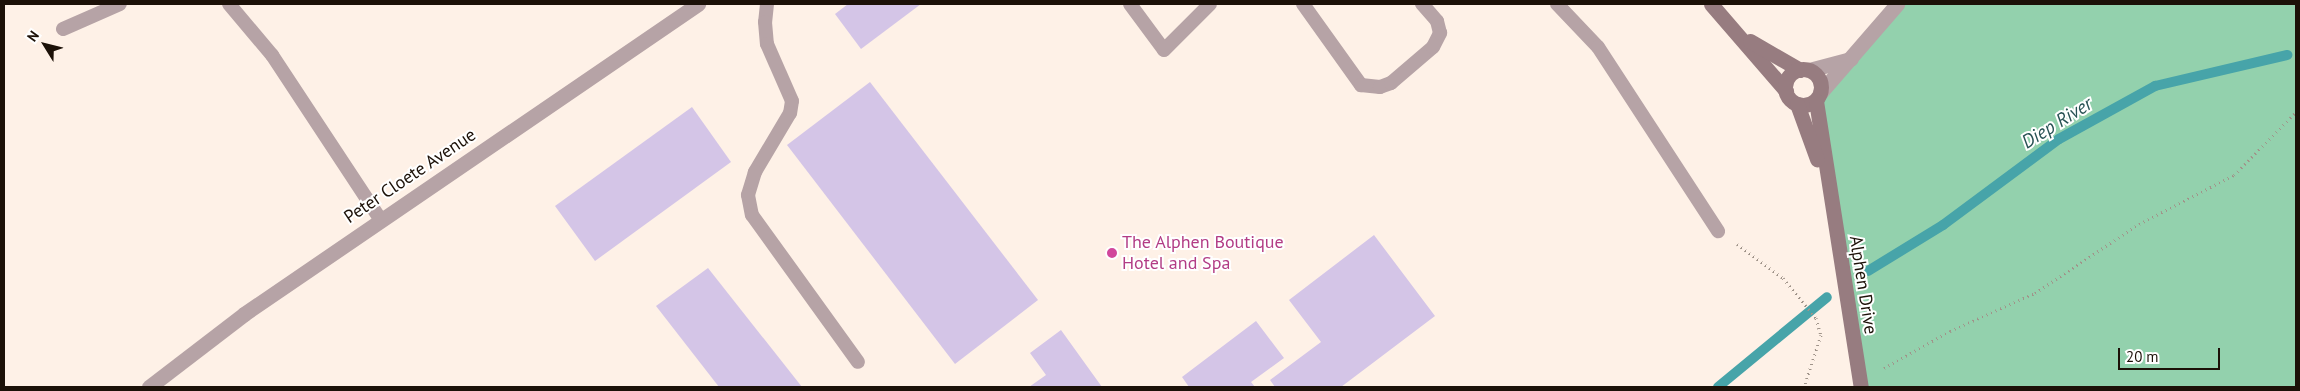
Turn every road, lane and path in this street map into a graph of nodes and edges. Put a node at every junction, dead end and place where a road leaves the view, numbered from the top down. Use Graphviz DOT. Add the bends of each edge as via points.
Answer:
graph roads {
  1 [pos="120,4"];
  2 [pos="229,4"];
  3 [pos="698,4"];
  4 [pos="767,4"];
  5 [pos="1130,4"];
  6 [pos="1210,4"];
  7 [pos="1303,4"];
  8 [pos="1422,4"];
  9 [pos="1557,4"];
  10 [pos="1711,4"];
  11 [pos="1897,4"];
  12 [pos="63,29"];
  13 [pos="1742,36"];
  14 [pos="1851,59"];
  15 [pos="1805,70"];
  16 [pos="1786,90"];
  17 [pos="1818,97"];
  18 [pos="1798,104"];
  19 [pos="2296,112"];
  20 [pos="1828,188"];
  21 [pos="380,219"];
  22 [pos="1718,231"];
  23 [pos="858,362"];
  24 [pos="1860,384"];
  25 [pos="149,387"];
  26 [pos="1804,387"];
  1 -- 12 [label="lane"];
  2 -- 21 [label="lane" via="272,55"];
  3 -- 21 [label="street, Peter Cloete Avenue"];
  4 -- 23 [label="lane" via="767,44 792,101 790,113 755,172 748,195 752,215"];
  5 -- 6 [label="lane" via="1164,50"];
  7 -- 8 [label="lane" via="1361,85 1380,87 1390,83 1433,47 1440,33 1437,21"];
  9 -- 22 [label="lane" via="1603,54"];
  10 -- 13 [label="street"];
  11 -- 14 [label="street"];
  13 -- 15 [label="street"];
  13 -- 16 [label="street"];
  14 -- 15 [label="street"];
  14 -- 17 [label="street"];
  15 -- 16 [label="street" via="1792,74"];
  15 -- 17 [label="street" via="1817,76"];
  16 -- 18 [label="street" via="1789,99"];
  17 -- 18 [label="street"];
  17 -- 20 [label="street, Alphen Drive"];
  18 -- 20 [label="street, Alphen Drive"];
  19 -- 24 [label="path" via="2234,175 2139,224 2035,293 1950,331"];
  20 -- 24 [label="street, Alphen Drive"];
  21 -- 25 [label="street, Peter Cloete Avenue" via="244,314"];
  22 -- 26 [label="path" via="1783,278 1816,318 1821,335"];
}
